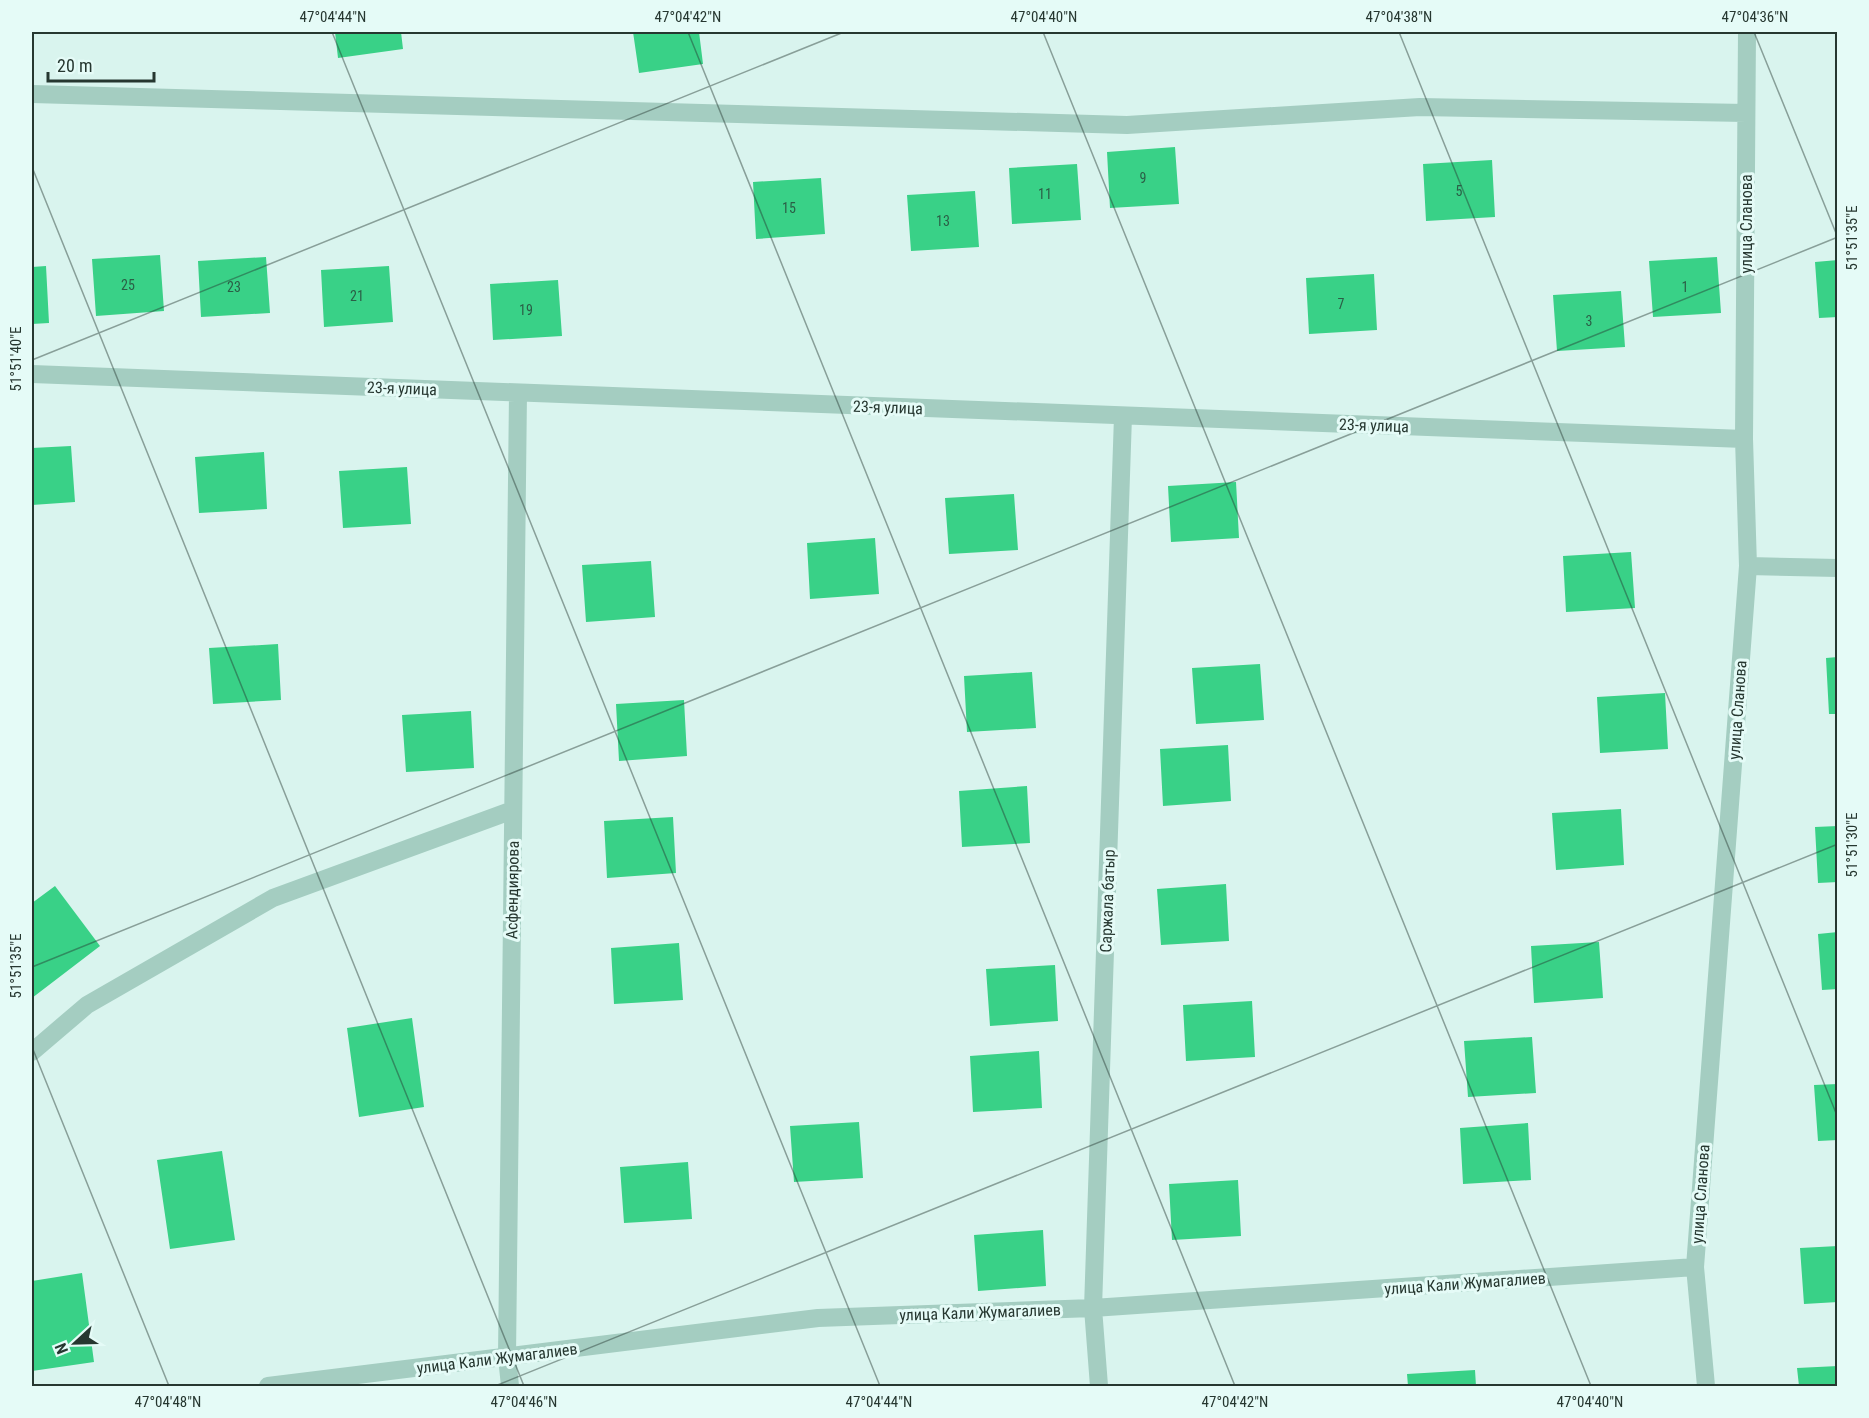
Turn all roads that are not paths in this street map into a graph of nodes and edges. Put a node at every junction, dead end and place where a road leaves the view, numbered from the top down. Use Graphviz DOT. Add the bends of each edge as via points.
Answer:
graph roads {
  1 [pos="1747,32"];
  2 [pos="32,94"];
  3 [pos="1746,112"];
  4 [pos="32,374"];
  5 [pos="518,393"];
  6 [pos="1123,416"];
  7 [pos="1744,439"];
  8 [pos="1748,566"];
  9 [pos="1838,567"];
  10 [pos="513,810"];
  11 [pos="32,1052"];
  12 [pos="1695,1268"];
  13 [pos="1093,1308"];
  14 [pos="507,1357"];
  15 [pos="341,1382"];
  16 [pos="268,1386"];
  17 [pos="510,1386"];
  18 [pos="1099,1386"];
  19 [pos="1706,1386"];
  1 -- 3 [label="street, улица Сланова"];
  2 -- 3 [label="street" via="1127,125 1420,107"];
  3 -- 7 [label="street, улица Сланова"];
  4 -- 5 [label="street, 23-я улица"];
  5 -- 6 [label="street, 23-я улица"];
  5 -- 10 [label="street, Асфендиярова"];
  6 -- 7 [label="street, 23-я улица"];
  6 -- 13 [label="street, Саржала батыр"];
  7 -- 8 [label="street, улица Сланова"];
  8 -- 9 [label="street"];
  8 -- 12 [label="street, улица Сланова"];
  10 -- 11 [label="street" via="273,898 87,1005"];
  10 -- 14 [label="street, Асфендиярова"];
  12 -- 13 [label="street, улица Кали Жумагалиев"];
  12 -- 19 [label="street, улица Сланова"];
  13 -- 14 [label="street, улица Кали Жумагалиев" via="818,1318"];
  13 -- 18 [label="street, Саржала батыр"];
  14 -- 15 [label="street, улица Кали Жумагалиев"];
  14 -- 17 [label="street, Асфендиярова"];
  15 -- 16 [label="street, улица Кали Жумагалиев"];
}
